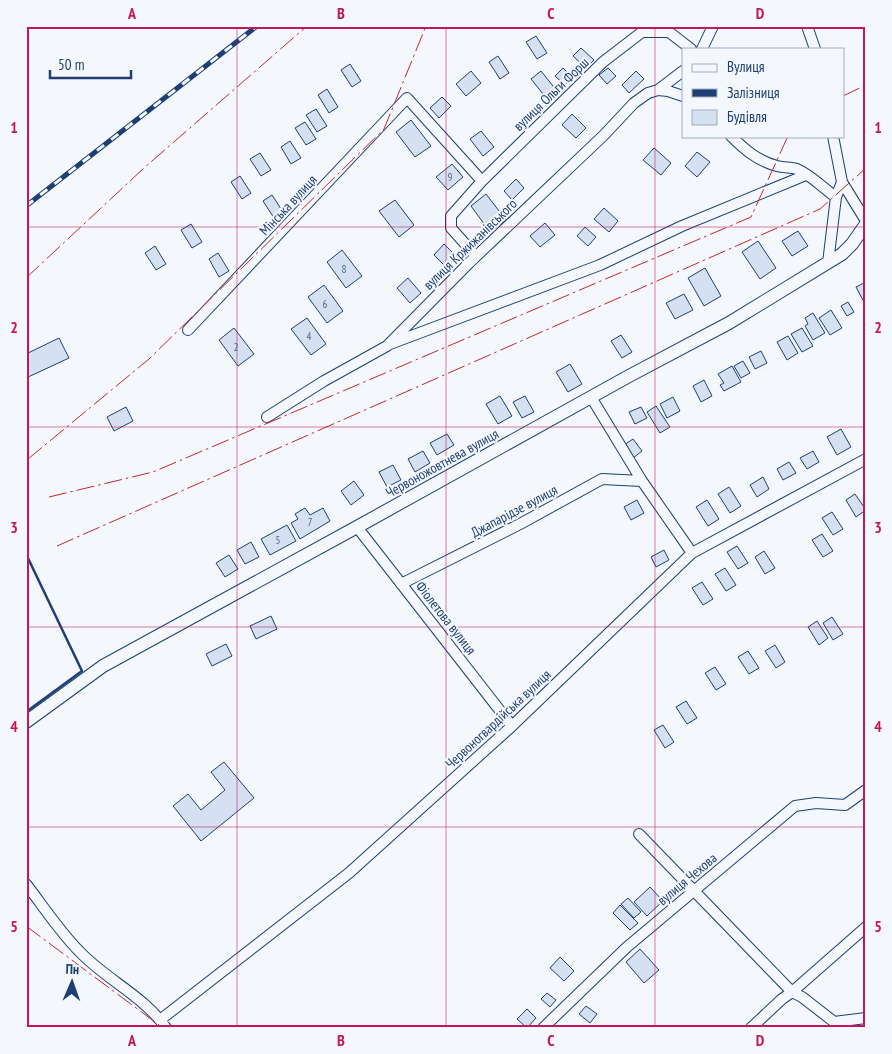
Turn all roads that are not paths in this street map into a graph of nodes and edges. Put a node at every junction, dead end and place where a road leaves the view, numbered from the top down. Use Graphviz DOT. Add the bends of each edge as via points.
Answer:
graph roads {
  1 [pos="713,26"];
  2 [pos="807,26"];
  3 [pos="690,48"];
  4 [pos="702,48"];
  5 [pos="815,48"];
  6 [pos="682,72"];
  7 [pos="658,90"];
  8 [pos="682,96"];
  9 [pos="733,138"];
  10 [pos="833,138"];
  11 [pos="806,175"];
  12 [pos="482,181"];
  13 [pos="842,182"];
  14 [pos="836,197"];
  15 [pos="866,222"];
  16 [pos="476,256"];
  17 [pos="828,263"];
  18 [pos="188,330"];
  19 [pos="387,346"];
  20 [pos="591,397"];
  21 [pos="267,417"];
  22 [pos="866,459"];
  23 [pos="642,481"];
  24 [pos="358,527"];
  25 [pos="692,553"];
  26 [pos="401,584"];
  27 [pos="26,722"];
  28 [pos="512,726"];
  29 [pos="866,790"];
  30 [pos="639,834"];
  31 [pos="26,884"];
  32 [pos="694,891"];
  33 [pos="866,927"];
  34 [pos="792,992"];
  35 [pos="866,1018"];
  36 [pos="163,1024"];
  37 [pos="838,1025"];
  38 [pos="543,1028"];
  39 [pos="750,1028"];
  1 -- 4 [label="street"];
  2 -- 5 [label="street"];
  3 -- 12 [label="street, вулиця Ольги Форш" via="669,32 642,32 603,62"];
  6 -- 7 [label="street, вулиця Кржижанівського"];
  7 -- 8 [label="street"];
  7 -- 16 [label="street, вулиця Кржижанівського" via="634,103"];
  9 -- 11 [label="street" via="759,159"];
  10 -- 13 [label="street"];
  11 -- 14 [label="street"];
  11 -- 19 [label="street" via="682,226 600,265"];
  12 -- 16 [label="street, вулиця Ольги Форш" via="451,216 450,228"];
  12 -- 18 [label="street, Мінська вулиця" via="407,98"];
  13 -- 14 [label="street"];
  13 -- 15 [label="street"];
  14 -- 17 [label="street"];
  15 -- 17 [label="street, Червоножовтнева вулиця" via="852,244"];
  16 -- 19 [label="street, вулиця Кржижанівського"];
  17 -- 20 [label="street, Червоножовтнева вулиця" via="729,323"];
  19 -- 21 [label="street, вулиця Кржижанівського"];
  20 -- 23 [label="street"];
  20 -- 24 [label="street, Червоножовтнева вулиця"];
  22 -- 25 [label="street, Червоногвардійська вулиця"];
  23 -- 25 [label="street"];
  23 -- 26 [label="street, Джапарідзе вулиця" via="602,479"];
  24 -- 26 [label="street, Фіолетова вулиця"];
  24 -- 27 [label="street, Червоножовтнева вулиця" via="103,666"];
  25 -- 28 [label="street, Червоногвардійська вулиця"];
  26 -- 28 [label="street, Фіолетова вулиця"];
  28 -- 36 [label="street, Червоногвардійська вулиця" via="349,873"];
  29 -- 32 [label="street, вулиця Чехова" via="844,805 816,803 795,806"];
  30 -- 32 [label="street"];
  31 -- 36 [label="street" via="79,952"];
  32 -- 34 [label="street"];
  32 -- 38 [label="street, вулиця Чехова" via="627,947"];
  33 -- 34 [label="street"];
  34 -- 37 [label="street"];
  34 -- 39 [label="street"];
  35 -- 37 [label="street"];
}
